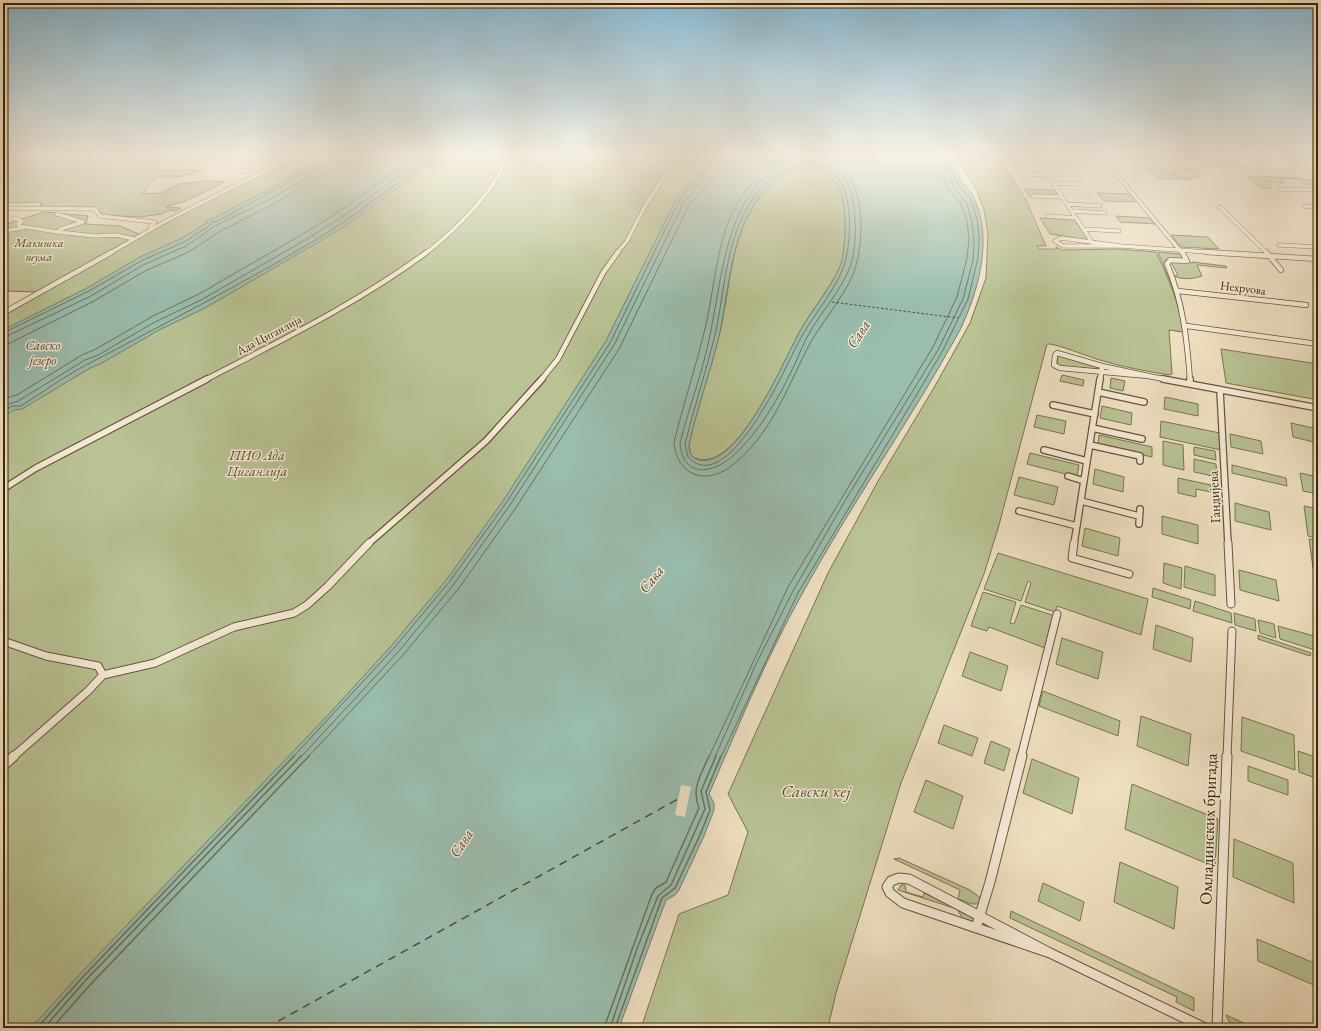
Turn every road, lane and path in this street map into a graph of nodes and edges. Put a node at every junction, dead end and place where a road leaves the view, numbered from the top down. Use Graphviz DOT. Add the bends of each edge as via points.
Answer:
graph roads {
  1 [pos="204,202"];
  2 [pos="480,202"];
  3 [pos="648,202"];
  4 [pos="1140,202"];
  5 [pos="1067,204"];
  6 [pos="1100,206"];
  7 [pos="1304,206"];
  8 [pos="1220,207"];
  9 [pos="1318,207"];
  10 [pos="3,208"];
  11 [pos="1072,212"];
  12 [pos="1105,213"];
  13 [pos="57,214"];
  14 [pos="1047,216"];
  15 [pos="14,218"];
  16 [pos="1076,218"];
  17 [pos="26,228"];
  18 [pos="1084,230"];
  19 [pos="3,231"];
  20 [pos="1119,231"];
  21 [pos="58,232"];
  22 [pos="143,234"];
  23 [pos="134,239"];
  24 [pos="1094,245"];
  25 [pos="1279,245"];
  26 [pos="1318,247"];
  27 [pos="1181,250"];
  28 [pos="1270,256"];
  29 [pos="1318,259"];
  30 [pos="1281,270"];
  31 [pos="1178,290"];
  32 [pos="1306,305"];
  33 [pos="3,314"];
  34 [pos="1187,326"];
  35 [pos="1318,344"];
  36 [pos="1102,368"];
  37 [pos="1190,384"];
  38 [pos="1220,390"];
  39 [pos="1098,392"];
  40 [pos="1144,402"];
  41 [pos="1053,405"];
  42 [pos="1318,408"];
  43 [pos="1095,414"];
  44 [pos="1092,428"];
  45 [pos="1142,439"];
  46 [pos="1090,445"];
  47 [pos="1044,450"];
  48 [pos="1087,461"];
  49 [pos="1140,461"];
  50 [pos="1068,476"];
  51 [pos="1084,480"];
  52 [pos="3,488"];
  53 [pos="1081,502"];
  54 [pos="1140,509"];
  55 [pos="1019,511"];
  56 [pos="1139,516"];
  57 [pos="1139,524"];
  58 [pos="1077,526"];
  59 [pos="1129,574"];
  60 [pos="1231,604"];
  61 [pos="1057,614"];
  62 [pos="1232,631"];
  63 [pos="3,641"];
  64 [pos="103,675"];
  65 [pos="3,766"];
  66 [pos="980,915"];
  67 [pos="976,928"];
  68 [pos="1050,953"];
  69 [pos="1205,1028"];
  70 [pos="1217,1028"];
  1 -- 22 [label="street"];
  2 -- 52 [label="street, Ада Циганлија" via="462,222 428,250 391,277 315,323 36,468"];
  3 -- 64 [label="street" via="627,241 606,268 558,359 537,385 486,441 374,538 307,605 278,618 234,627 156,663"];
  4 -- 27 [label="street"];
  5 -- 6 [label="street"];
  5 -- 11 [label="street"];
  7 -- 9 [label="street"];
  8 -- 28 [label="street, Нехруова"];
  10 -- 22 [label="street" via="92,208 96,209 100,216 155,222"];
  11 -- 12 [label="street"];
  11 -- 16 [label="street"];
  13 -- 21 [label="street" via="83,222"];
  14 -- 16 [label="street"];
  15 -- 17 [label="street" via="22,222 19,226"];
  16 -- 18 [label="street"];
  17 -- 19 [label="street"];
  17 -- 21 [label="street"];
  18 -- 20 [label="street"];
  18 -- 24 [label="street"];
  21 -- 23 [label="street" via="95,236 116,235"];
  22 -- 23 [label="street"];
  23 -- 33 [label="street"];
  24 -- 24 [label="street" via="1060,238 1056,241 1063,246"];
  24 -- 27 [label="street"];
  25 -- 26 [label="street"];
  27 -- 28 [label="street"];
  27 -- 31 [label="street" via="1187,261 1166,262"];
  28 -- 29 [label="street"];
  28 -- 30 [label="street, Нехруова"];
  31 -- 32 [label="street, Нехруова"];
  31 -- 34 [label="street"];
  34 -- 35 [label="street"];
  34 -- 37 [label="street"];
  36 -- 36 [label="street" via="1062,353 1055,355 1054,365 1060,368"];
  36 -- 37 [label="street"];
  36 -- 39 [label="street"];
  37 -- 38 [label="street"];
  38 -- 42 [label="street"];
  38 -- 60 [label="street, Гандијева"];
  39 -- 40 [label="street"];
  39 -- 43 [label="street"];
  41 -- 43 [label="street"];
  43 -- 44 [label="street"];
  44 -- 45 [label="street"];
  44 -- 46 [label="street"];
  46 -- 48 [label="street"];
  46 -- 49 [label="street" via="1140,456"];
  47 -- 48 [label="street"];
  48 -- 51 [label="street"];
  50 -- 51 [label="street"];
  51 -- 53 [label="street"];
  53 -- 56 [label="street"];
  53 -- 58 [label="street"];
  54 -- 56 [label="street"];
  55 -- 58 [label="street"];
  56 -- 57 [label="street"];
  58 -- 59 [label="street" via="1072,558"];
  61 -- 66 [label="street"];
  62 -- 70 [label="street, Омладинских бригада"];
  63 -- 64 [label="street" via="46,656 98,666"];
  64 -- 65 [label="street"];
  66 -- 67 [label="street"];
  66 -- 67 [label="street" via="909,879 897,877 892,879 887,887 893,896 903,903"];
  66 -- 68 [label="street"];
  67 -- 68 [label="street"];
  68 -- 69 [label="street"];
}
